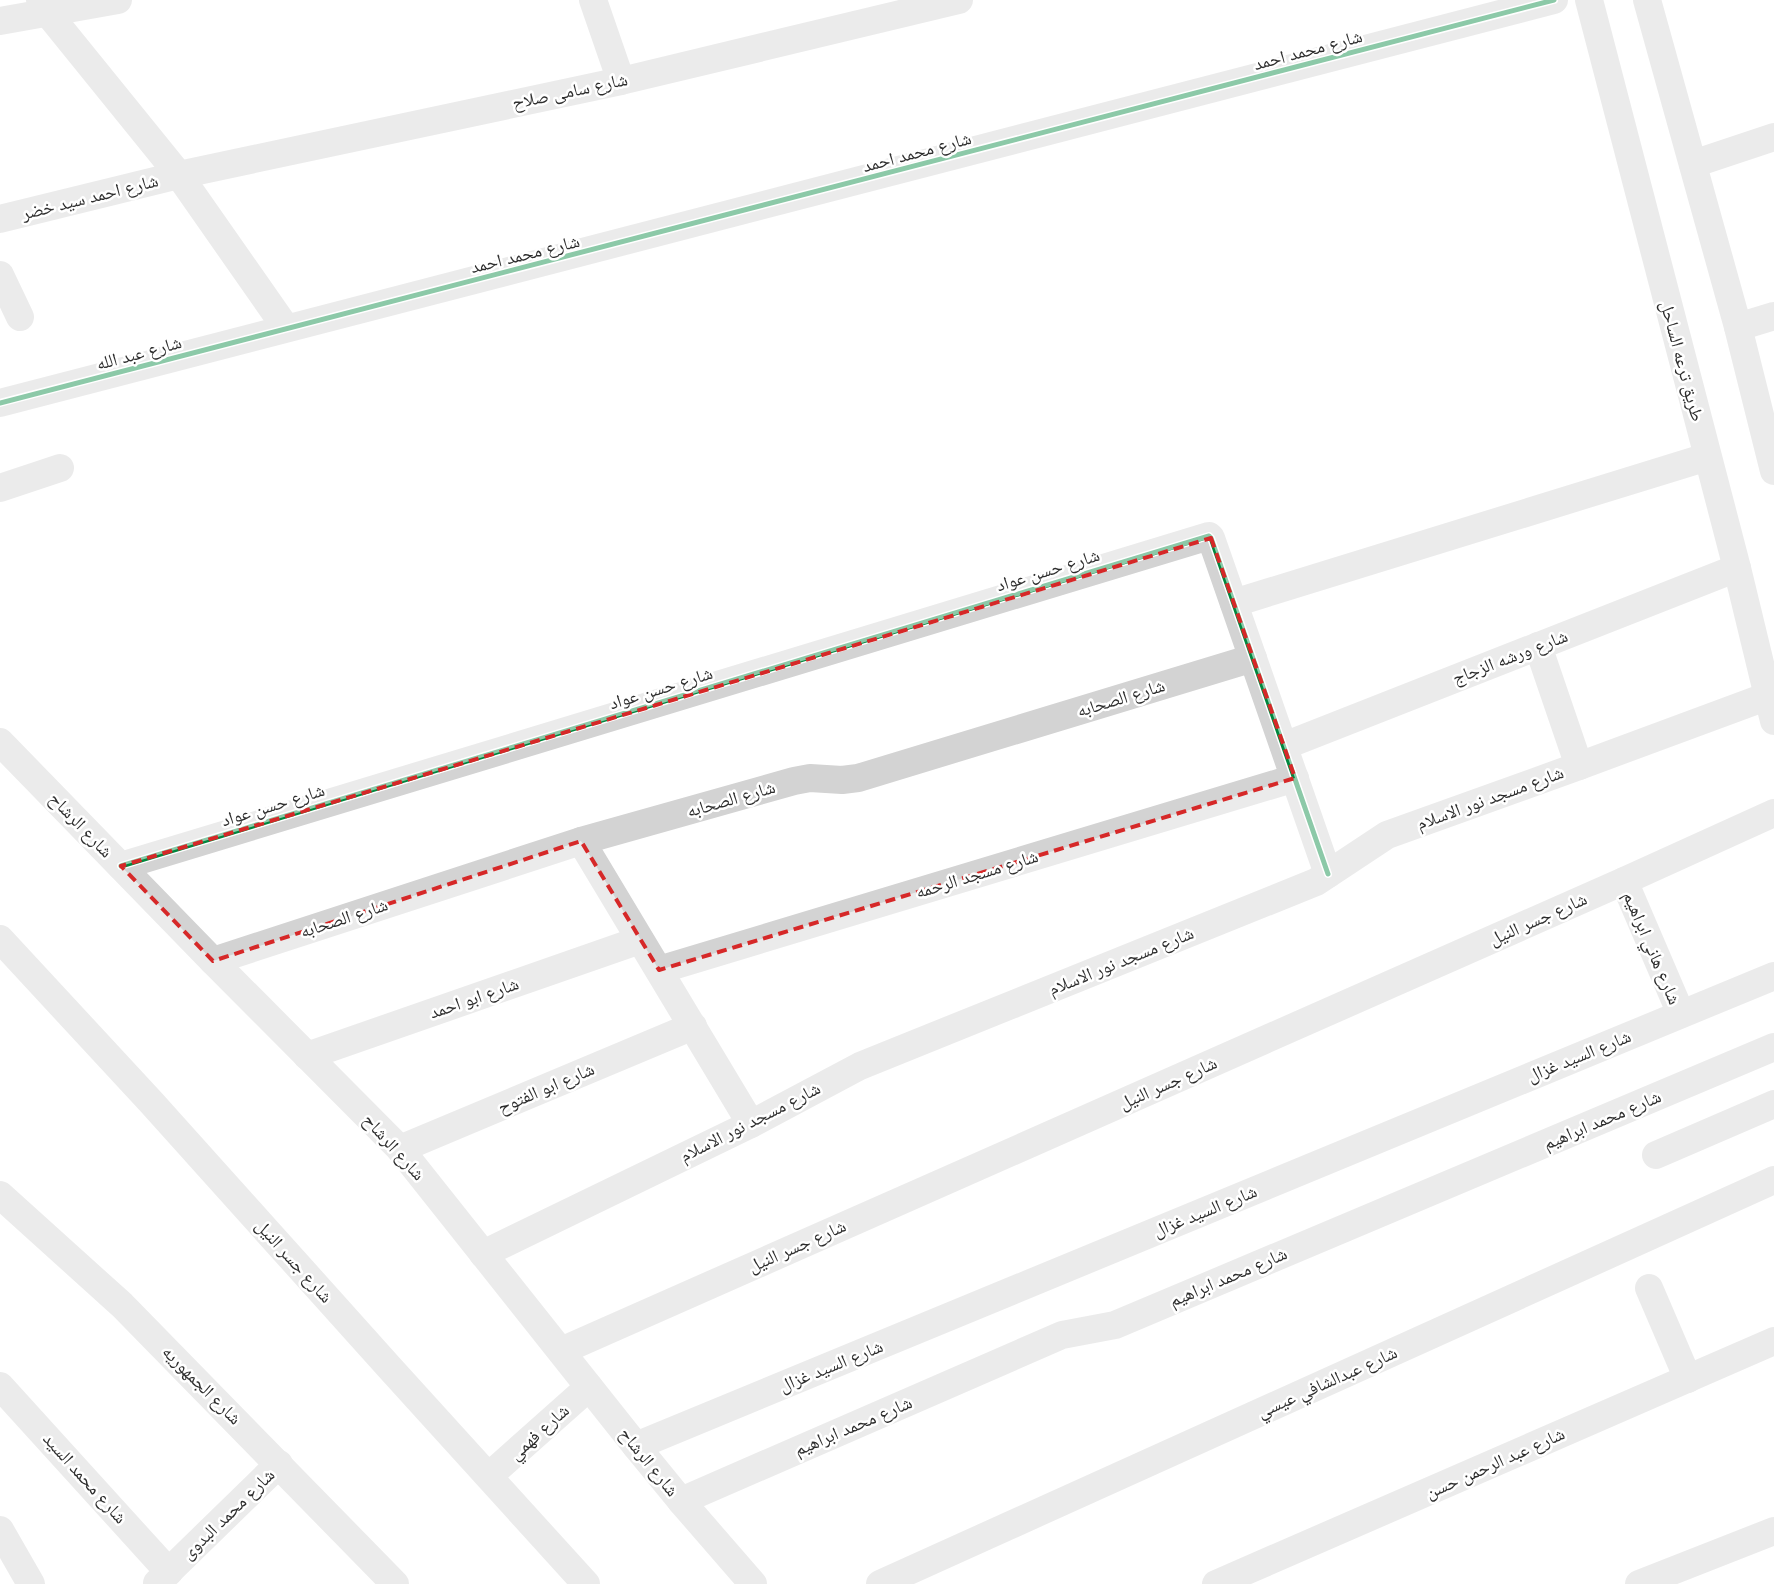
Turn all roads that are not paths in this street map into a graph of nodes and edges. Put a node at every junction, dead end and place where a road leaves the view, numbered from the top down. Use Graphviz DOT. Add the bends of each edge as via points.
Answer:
graph roads {
  1 [pos="118,0"];
  2 [pos="593,0"];
  3 [pos="959,0"];
  4 [pos="1554,0"];
  5 [pos="1589,0"];
  6 [pos="1653,2"];
  7 [pos="43,6"];
  8 [pos="0,21"];
  9 [pos="621,80"];
  10 [pos="1774,137"];
  11 [pos="1693,164"];
  12 [pos="179,175"];
  13 [pos="0,219"];
  14 [pos="0,275"];
  15 [pos="1774,316"];
  16 [pos="20,317"];
  17 [pos="1738,327"];
  18 [pos="286,328"];
  19 [pos="0,403"];
  20 [pos="1707,457"];
  21 [pos="60,468"];
  22 [pos="1774,471"];
  23 [pos="0,488"];
  24 [pos="1737,568"];
  25 [pos="1234,603"];
  26 [pos="1538,646"];
  27 [pos="1253,658"];
  28 [pos="1771,708"];
  29 [pos="0,742"];
  30 [pos="1284,746"];
  31 [pos="1579,766"];
  32 [pos="1295,778"];
  33 [pos="1774,813"];
  34 [pos="581,842"];
  35 [pos="121,866"];
  36 [pos="1328,874"];
  37 [pos="1624,881"];
  38 [pos="0,940"];
  39 [pos="640,940"];
  40 [pos="213,961"];
  41 [pos="659,970"];
  42 [pos="1774,976"];
  43 [pos="1681,1014"];
  44 [pos="693,1026"];
  45 [pos="1774,1047"];
  46 [pos="307,1056"];
  47 [pos="1774,1104"];
  48 [pos="751,1124"];
  49 [pos="400,1149"];
  50 [pos="1656,1155"];
  51 [pos="1774,1180"];
  52 [pos="0,1195"];
  53 [pos="483,1254"];
  54 [pos="1648,1288"];
  55 [pos="1774,1341"];
  56 [pos="561,1351"];
  57 [pos="1688,1379"];
  58 [pos="0,1386"];
  59 [pos="589,1387"];
  60 [pos="636,1446"];
  61 [pos="279,1464"];
  62 [pos="489,1476"];
  63 [pos="681,1501"];
  64 [pos="0,1530"];
  65 [pos="1774,1530"];
  66 [pos="162,1578"];
  67 [pos="31,1584"];
  68 [pos="394,1584"];
  69 [pos="586,1584"];
  70 [pos="753,1584"];
  71 [pos="880,1584"];
  72 [pos="1216,1584"];
  73 [pos="1639,1584"];
  1 -- 7 [label="street"];
  2 -- 9 [label="street"];
  3 -- 9 [label="street, شارع سامى صلاح"];
  4 -- 18 [label="street, شارع محمد احمد"];
  5 -- 20 [label="street, طريق ترعه الساحل"];
  6 -- 11 [label="street"];
  7 -- 8 [label="street"];
  7 -- 12 [label="street"];
  9 -- 12 [label="street, شارع سامى صلاح"];
  10 -- 11 [label="street"];
  11 -- 17 [label="street"];
  12 -- 13 [label="street, شارع احمد سيد خضر"];
  12 -- 18 [label="street"];
  14 -- 16 [label="street"];
  15 -- 17 [label="street"];
  17 -- 22 [label="street"];
  18 -- 19 [label="street, شارع عبد الله"];
  20 -- 24 [label="street, طريق ترعه الساحل"];
  20 -- 25 [label="street"];
  21 -- 23 [label="street"];
  24 -- 26 [label="street, شارع ورشه الزجاج"];
  24 -- 28 [label="street, طريق ترعه الساحل"];
  25 -- 27 [label="street"];
  25 -- 35 [label="street, شارع حسن عواد" via="1209,536"];
  26 -- 30 [label="street, شارع ورشه الزجاج"];
  26 -- 31 [label="street"];
  27 -- 30 [label="street"];
  27 -- 34 [label="street, شارع الصحابه" via="858,778 794,781"];
  28 -- 31 [label="street, شارع مسجد نور الاسلام"];
  29 -- 35 [label="street, شارع الرشاح"];
  30 -- 32 [label="street"];
  31 -- 36 [label="street, شارع مسجد نور الاسلام" via="1387,835"];
  32 -- 36 [label="street"];
  32 -- 41 [label="street, شارع مسجد الرحمه"];
  33 -- 37 [label="street, شارع جسر النيل"];
  34 -- 39 [label="street"];
  34 -- 40 [label="street, شارع الصحابه"];
  35 -- 40 [label="street, شارع الرشاح"];
  36 -- 48 [label="street, شارع مسجد نور الاسلام" via="1316,882 860,1066"];
  37 -- 43 [label="street, شارع هاني ابراهيم"];
  37 -- 56 [label="street, شارع جسر النيل"];
  38 -- 62 [label="street, شارع جسر النيل"];
  39 -- 41 [label="street"];
  39 -- 46 [label="street, شارع ابو احمد"];
  40 -- 46 [label="street, شارع الرشاح"];
  41 -- 44 [label="street"];
  42 -- 43 [label="street, شارع السيد غزال"];
  43 -- 60 [label="street, شارع السيد غزال"];
  44 -- 48 [label="street"];
  44 -- 49 [label="street, شارع ابو الفتوح"];
  45 -- 63 [label="street, شارع محمد ابراهيم" via="1115,1325 1062,1336"];
  46 -- 49 [label="street, شارع الرشاح"];
  47 -- 50 [label="street"];
  48 -- 53 [label="street, شارع مسجد نور الاسلام"];
  49 -- 53 [label="street, شارع الرشاح"];
  51 -- 71 [label="street, شارع عبدالشافي عيسي"];
  52 -- 61 [label="street, شارع الجمهوريه" via="122,1305"];
  53 -- 56 [label="street, شارع الرشاح"];
  54 -- 57 [label="street"];
  55 -- 57 [label="street, شارع عبد الرحمن حسن"];
  56 -- 59 [label="street, شارع الرشاح"];
  57 -- 72 [label="street, شارع عبد الرحمن حسن"];
  58 -- 66 [label="street, شارع محمد السيد"];
  59 -- 60 [label="street, شارع الرشاح"];
  59 -- 62 [label="street, شارع فهمي"];
  60 -- 63 [label="street, شارع الرشاح"];
  61 -- 66 [label="street, شارع محمد البدوى"];
  61 -- 68 [label="street, شارع الجمهوريه"];
  62 -- 69 [label="street, شارع جسر النيل"];
  63 -- 70 [label="street, شارع الرشاح"];
  64 -- 67 [label="street"];
  65 -- 73 [label="street"];
}
